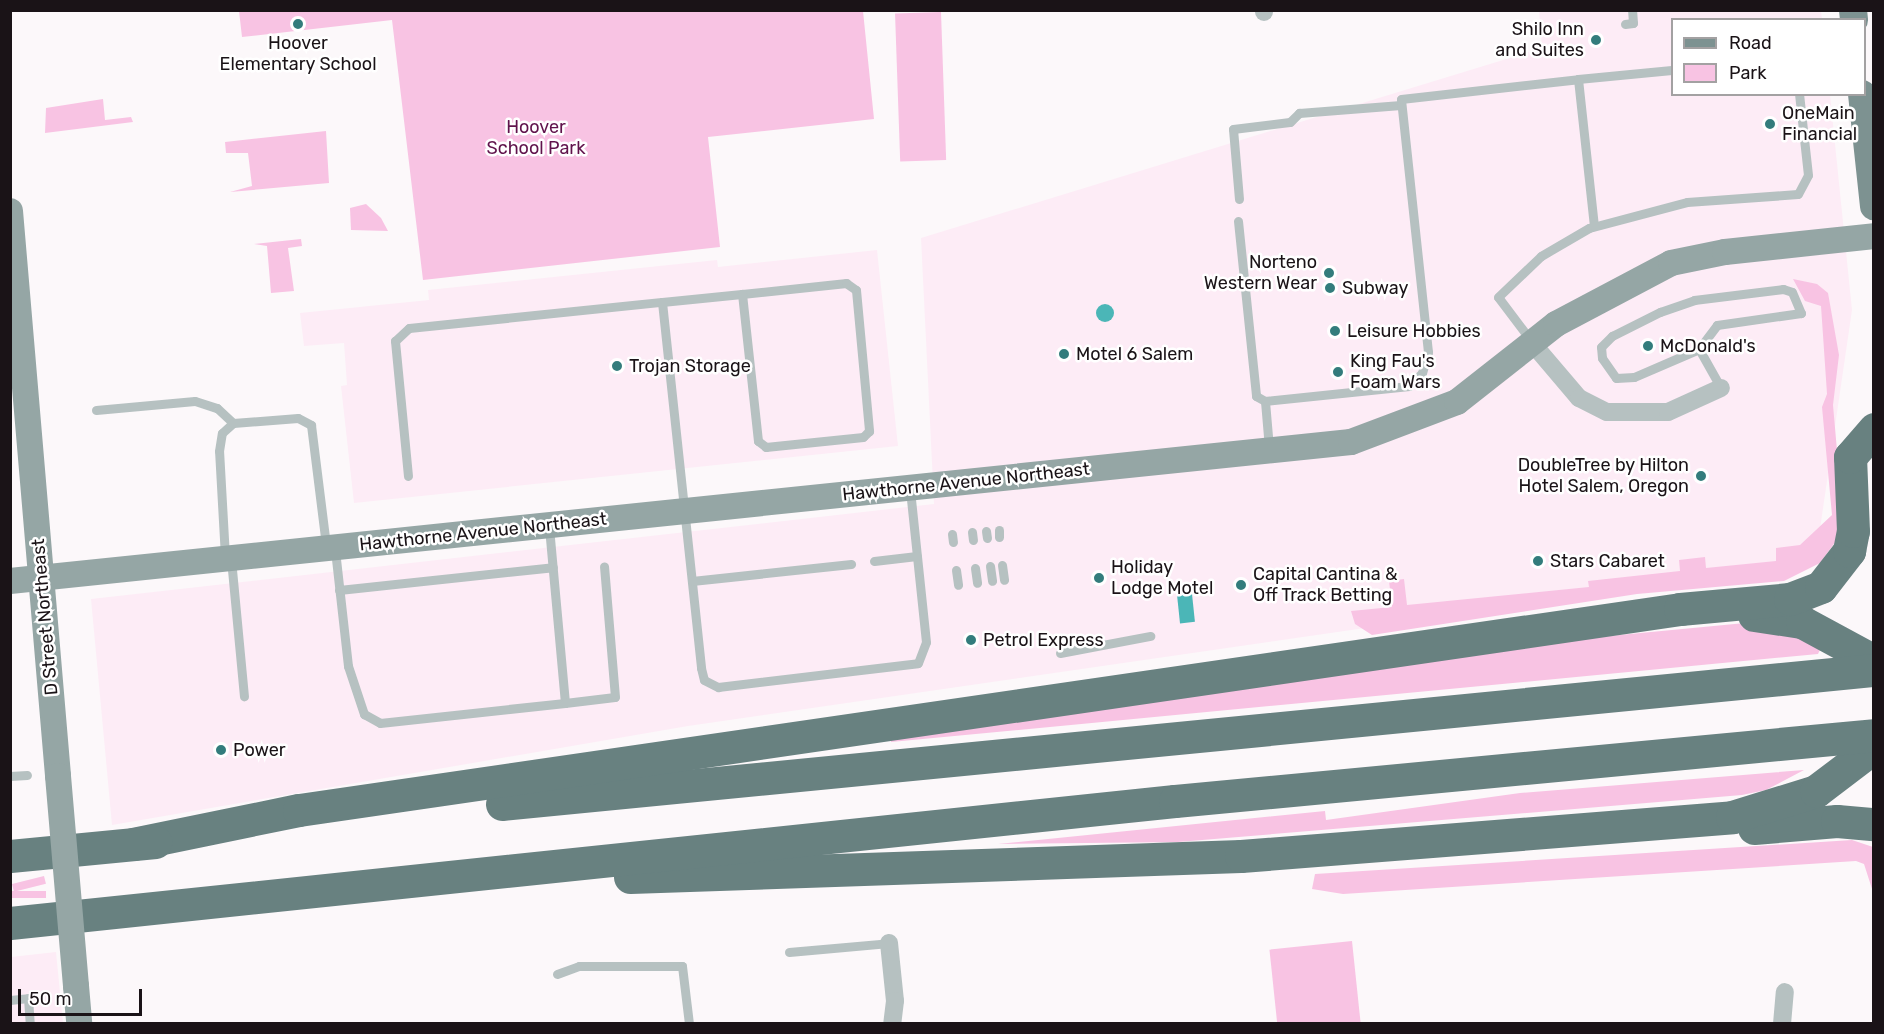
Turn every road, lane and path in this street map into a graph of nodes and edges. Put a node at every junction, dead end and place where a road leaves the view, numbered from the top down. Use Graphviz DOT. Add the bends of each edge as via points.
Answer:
graph roads {
  1 [pos="1632,10"];
  2 [pos="1625,24"];
  3 [pos="1671,70"];
  4 [pos="1578,79"];
  5 [pos="1798,96"];
  6 [pos="1862,96"];
  7 [pos="1401,105"];
  8 [pos="1239,199"];
  9 [pos="1874,206"];
  10 [pos="1238,221"];
  11 [pos="11,224"];
  12 [pos="1594,226"];
  13 [pos="1874,236"];
  14 [pos="742,294"];
  15 [pos="662,302"];
  16 [pos="1533,344"];
  17 [pos="1699,349"];
  18 [pos="1721,388"];
  19 [pos="1265,401"];
  20 [pos="96,410"];
  21 [pos="233,423"];
  22 [pos="1874,429"];
  23 [pos="1270,453"];
  24 [pos="408,476"];
  25 [pos="910,487"];
  26 [pos="685,511"];
  27 [pos="549,526"];
  28 [pos="330,548"];
  29 [pos="917,556"];
  30 [pos="228,559"];
  31 [pos="874,561"];
  32 [pos="851,564"];
  33 [pos="1002,565"];
  34 [pos="604,566"];
  35 [pos="990,566"];
  36 [pos="552,567"];
  37 [pos="975,568"];
  38 [pos="956,570"];
  39 [pos="42,578"];
  40 [pos="1004,580"];
  41 [pos="10,581"];
  42 [pos="692,581"];
  43 [pos="992,581"];
  44 [pos="977,583"];
  45 [pos="958,585"];
  46 [pos="339,590"];
  47 [pos="1652,617"];
  48 [pos="1150,636"];
  49 [pos="1060,653"];
  50 [pos="1874,661"];
  51 [pos="1874,670"];
  52 [pos="244,696"];
  53 [pos="565,703"];
  54 [pos="1874,735"];
  55 [pos="1874,747"];
  56 [pos="27,775"];
  57 [pos="10,776"];
  58 [pos="1657,823"];
  59 [pos="1874,824"];
  60 [pos="133,844"];
  61 [pos="10,856"];
  62 [pos="506,871"];
  63 [pos="10,923"];
  64 [pos="889,943"];
  65 [pos="789,952"];
  66 [pos="557,974"];
  67 [pos="1785,992"];
  68 [pos="10,1000"];
  69 [pos="30,1023"];
  70 [pos="79,1023"];
  71 [pos="689,1023"];
  72 [pos="892,1023"];
  73 [pos="1782,1023"];
  1 -- 2 [label="lane" via="1633,23"];
  3 -- 4 [label="lane"];
  4 -- 7 [label="lane" via="1401,99"];
  4 -- 12 [label="lane"];
  5 -- 12 [label="lane" via="1808,175 1798,194 1687,202"];
  6 -- 9 [label="main road"];
  7 -- 8 [label="lane" via="1299,113 1290,122 1233,129"];
  7 -- 19 [label="lane" via="1428,352 1422,373 1409,386"];
  10 -- 19 [label="lane" via="1256,396"];
  11 -- 39 [label="main road, D Street Northeast"];
  12 -- 16 [label="lane" via="1541,256 1498,297"];
  13 -- 16 [label="main road, Hawthorne Avenue Northeast" via="1725,252 1671,263 1607,294"];
  14 -- 14 [label="lane" via="846,283 856,290 869,431 863,436 766,447 758,441"];
  14 -- 15 [label="lane"];
  15 -- 24 [label="lane" via="409,328 395,341"];
  15 -- 26 [label="lane"];
  16 -- 18 [label="street" via="1572,392 1607,411 1668,412"];
  16 -- 23 [label="main road, Hawthorne Avenue Northeast" via="1457,402 1406,425 1351,442"];
  17 -- 17 [label="lane" via="1634,377 1617,378 1601,347 1660,312 1732,293 1783,289 1792,292 1801,313 1717,325"];
  17 -- 18 [label="lane"];
  19 -- 23 [label="lane"];
  20 -- 21 [label="lane" via="195,400 217,408"];
  21 -- 28 [label="lane" via="298,418 311,424"];
  21 -- 30 [label="lane" via="222,432 219,451"];
  22 -- 47 [label="highway" via="1850,456 1853,531 1849,551 1821,587 1790,599 1680,609"];
  23 -- 25 [label="main road, Hawthorne Avenue Northeast"];
  25 -- 26 [label="main road, Hawthorne Avenue Northeast"];
  25 -- 29 [label="lane"];
  26 -- 27 [label="main road, Hawthorne Avenue Northeast"];
  26 -- 42 [label="lane"];
  27 -- 28 [label="main road, Hawthorne Avenue Northeast"];
  27 -- 36 [label="lane"];
  28 -- 30 [label="main road, Hawthorne Avenue Northeast"];
  28 -- 46 [label="lane"];
  29 -- 31 [label="lane"];
  29 -- 42 [label="lane" via="926,642 918,663 911,667 710,685 702,668"];
  30 -- 39 [label="main road, Hawthorne Avenue Northeast"];
  30 -- 52 [label="lane"];
  32 -- 42 [label="lane"];
  33 -- 40 [label="lane"];
  34 -- 53 [label="lane" via="615,697"];
  35 -- 43 [label="lane"];
  36 -- 46 [label="lane"];
  36 -- 53 [label="lane"];
  37 -- 44 [label="lane"];
  38 -- 45 [label="lane"];
  39 -- 41 [label="main road, Hawthorne Avenue Northeast"];
  39 -- 70 [label="main road, D Street Northeast, bridge"];
  46 -- 53 [label="lane" via="348,666 364,714 380,723"];
  47 -- 50 [label="highway" via="1779,617 1834,635"];
  47 -- 60 [label="highway" via="299,810"];
  48 -- 49 [label="lane"];
  51 -- 60 [label="highway" via="1360,716"];
  54 -- 62 [label="highway"];
  55 -- 58 [label="highway" via="1823,786 1778,807"];
  56 -- 57 [label="lane"];
  58 -- 59 [label="highway" via="1722,831 1838,821"];
  58 -- 62 [label="highway" via="1145,860 644,877"];
  60 -- 61 [label="highway"];
  62 -- 63 [label="highway"];
  64 -- 65 [label="lane"];
  64 -- 72 [label="street" via="895,1001"];
  66 -- 71 [label="lane" via="616,964 638,970 684,970"];
  67 -- 73 [label="street"];
  68 -- 69 [label="lane" via="28,998"];
}
